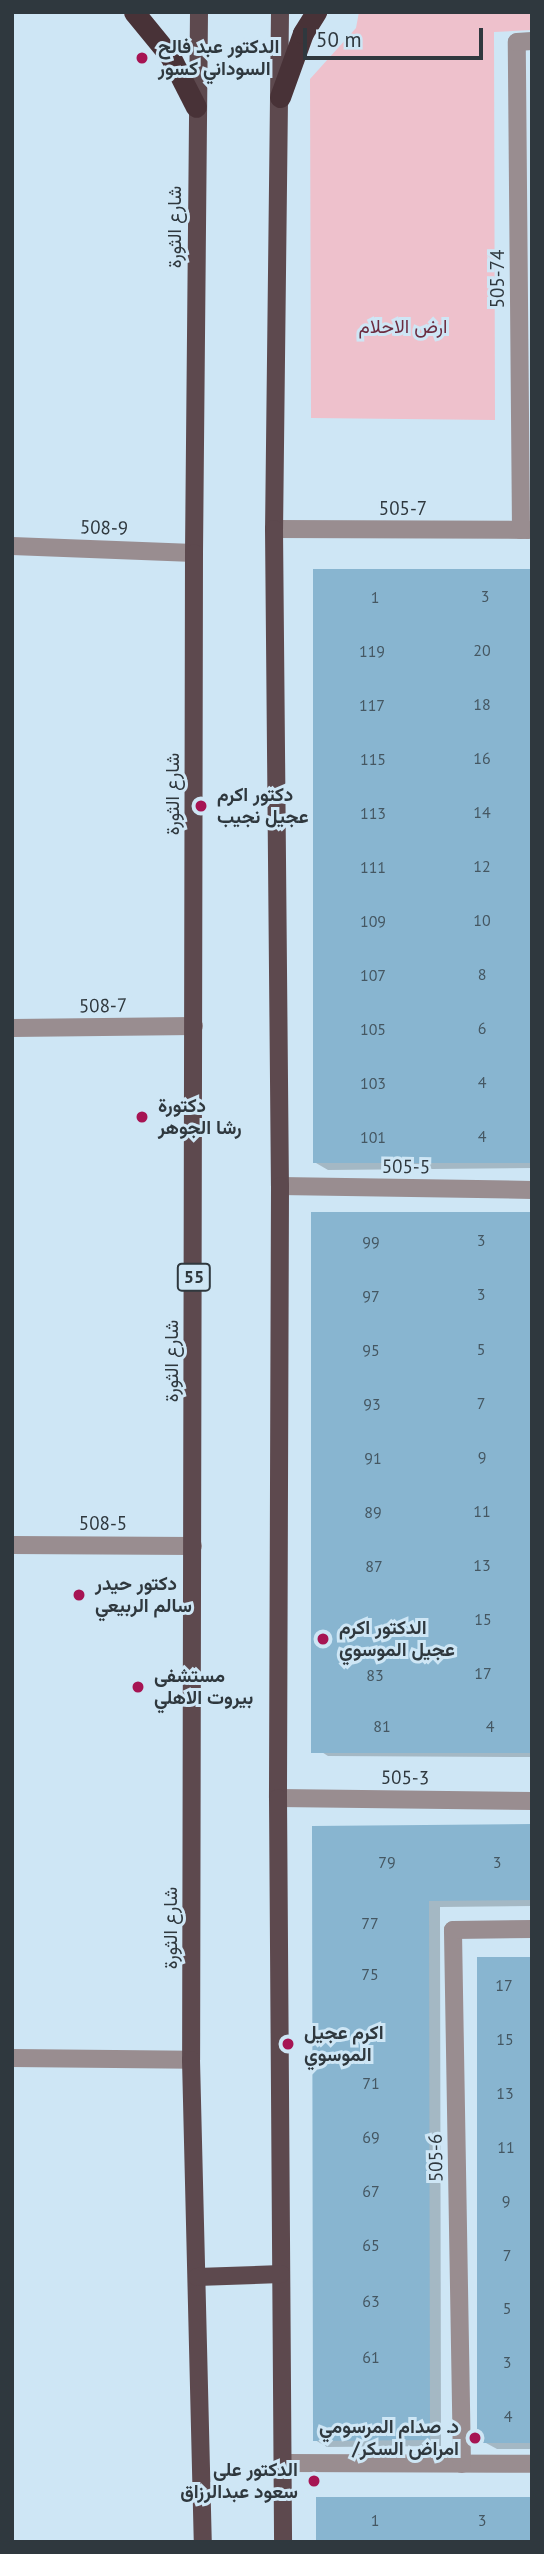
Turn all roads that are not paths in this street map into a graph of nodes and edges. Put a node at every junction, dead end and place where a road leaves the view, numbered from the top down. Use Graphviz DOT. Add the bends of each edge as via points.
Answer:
graph roads {
  1 [pos="134,12"];
  2 [pos="199,12"];
  3 [pos="280,12"];
  4 [pos="316,12"];
  5 [pos="532,41"];
  6 [pos="280,97"];
  7 [pos="196,107"];
  8 [pos="274,529"];
  9 [pos="526,530"];
  10 [pos="12,546"];
  11 [pos="194,553"];
  12 [pos="194,1026"];
  13 [pos="12,1028"];
  14 [pos="280,1186"];
  15 [pos="532,1190"];
  16 [pos="12,1545"];
  17 [pos="193,1546"];
  18 [pos="278,1798"];
  19 [pos="532,1801"];
  20 [pos="532,1929"];
  21 [pos="12,2058"];
  22 [pos="191,2060"];
  23 [pos="281,2274"];
  24 [pos="197,2277"];
  25 [pos="283,2463"];
  26 [pos="462,2464"];
  27 [pos="532,2464"];
  28 [pos="203,2542"];
  29 [pos="283,2542"];
  1 -- 7 [label="highway" via="170,56"];
  2 -- 7 [label="main road, شارع الثورة / 55"];
  3 -- 6 [label="main road"];
  4 -- 6 [label="highway" via="303,33"];
  5 -- 9 [label="street, 505-74" via="517,42"];
  6 -- 8 [label="main road"];
  7 -- 11 [label="main road, شارع الثورة / 55"];
  8 -- 9 [label="street, 505-7"];
  8 -- 14 [label="main road"];
  10 -- 11 [label="street, 508-9"];
  11 -- 12 [label="main road, شارع الثورة / 55"];
  12 -- 13 [label="street, 508-7"];
  12 -- 17 [label="main road, شارع الثورة / 55"];
  14 -- 15 [label="street, 505-5"];
  14 -- 18 [label="main road"];
  16 -- 17 [label="street, 508-5"];
  17 -- 22 [label="main road, شارع الثورة / 55"];
  18 -- 19 [label="street, 505-3"];
  18 -- 23 [label="main road"];
  20 -- 26 [label="street, 505-6" via="453,1930"];
  21 -- 22 [label="street"];
  22 -- 24 [label="main road, شارع الثورة / 55"];
  23 -- 24 [label="main road"];
  23 -- 25 [label="main road"];
  24 -- 28 [label="main road, شارع الثورة / 55"];
  25 -- 26 [label="street"];
  25 -- 29 [label="main road"];
  26 -- 27 [label="street"];
}
